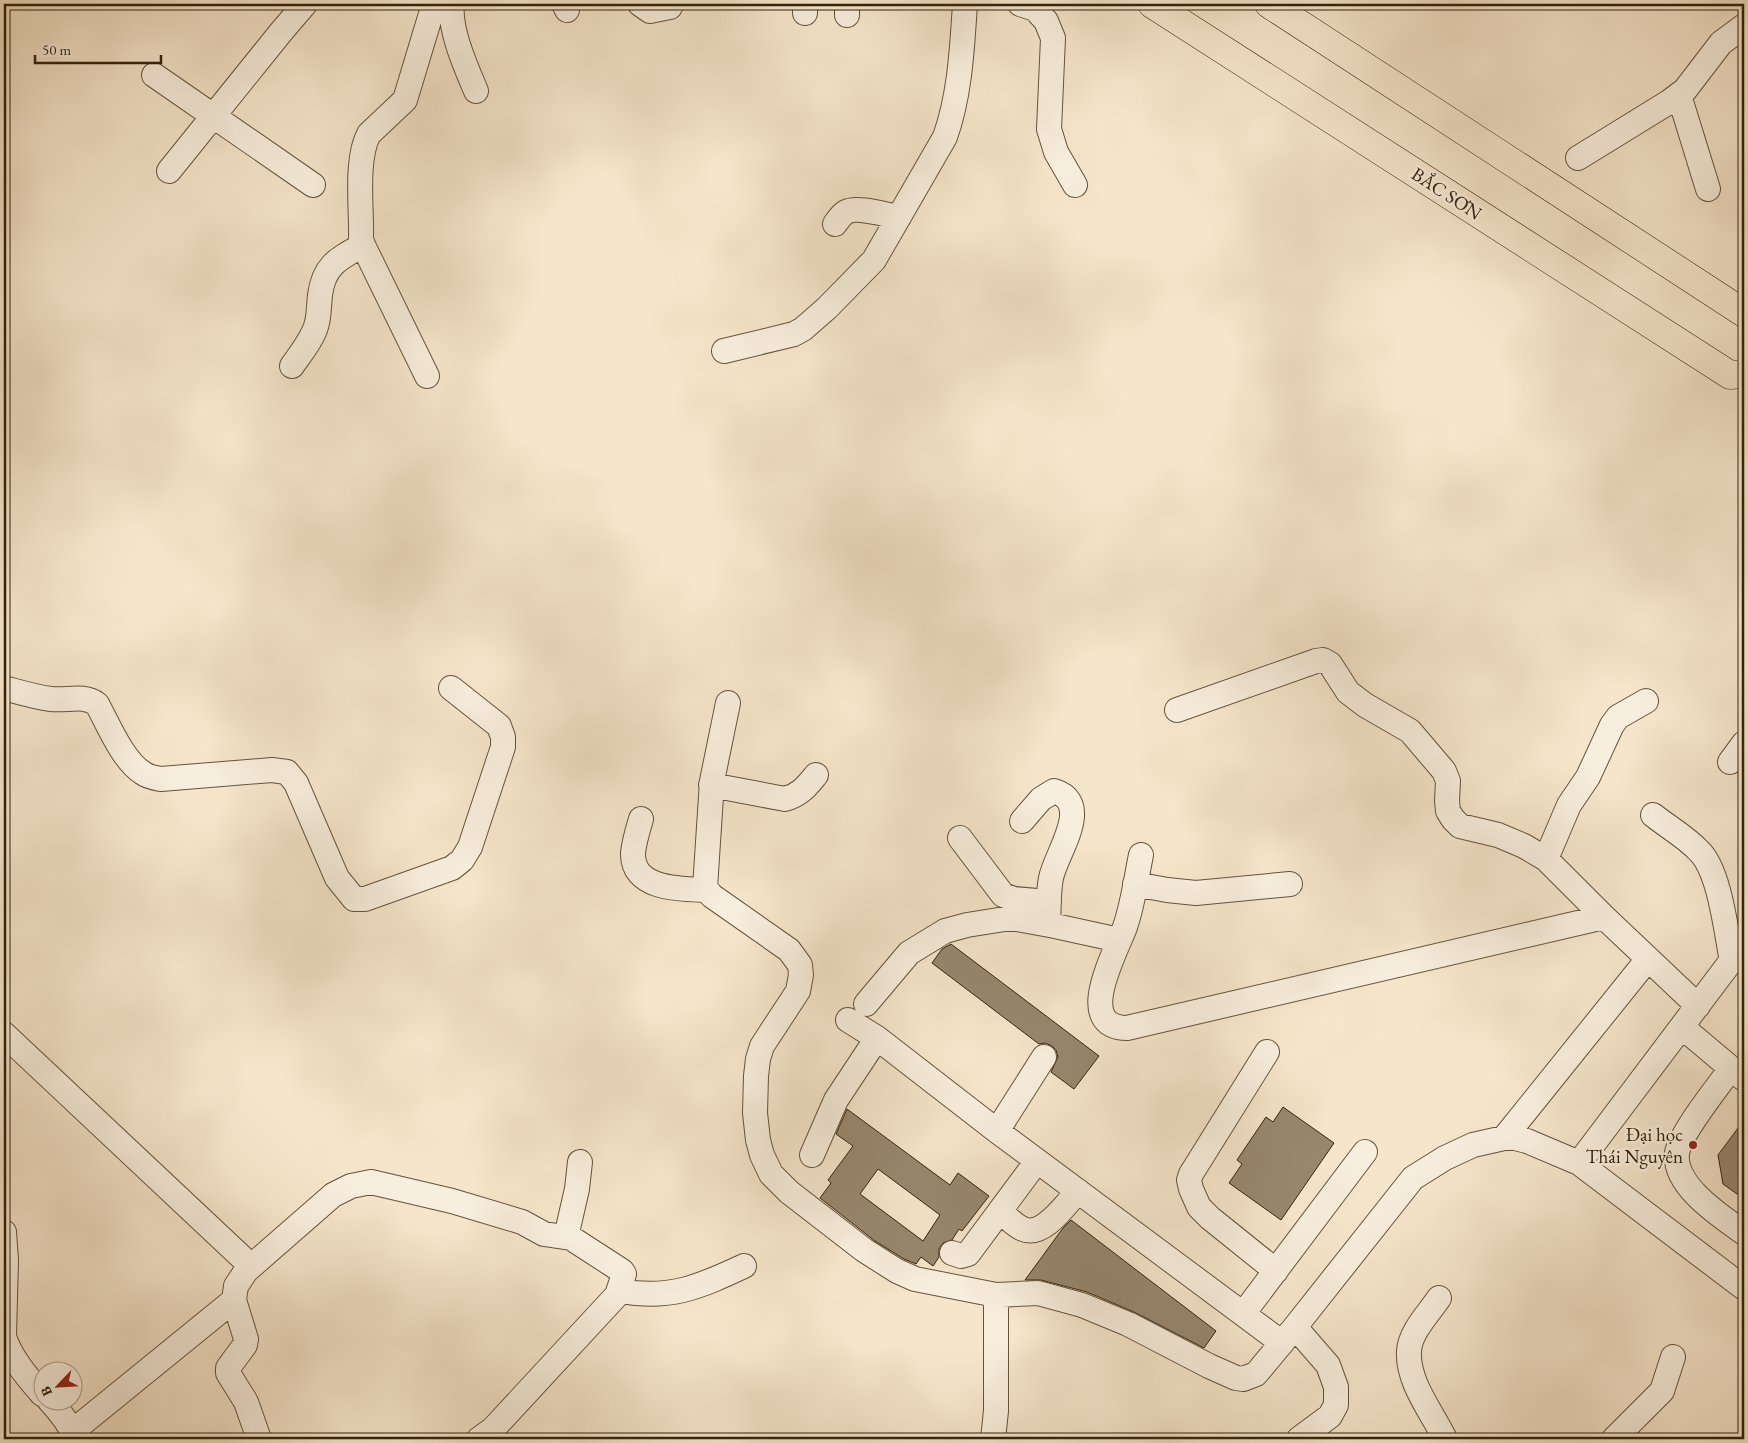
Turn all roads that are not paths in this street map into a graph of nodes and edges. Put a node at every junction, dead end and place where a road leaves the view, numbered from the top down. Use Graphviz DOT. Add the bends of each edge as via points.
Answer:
graph roads {
  1 [pos="305,4"];
  2 [pos="434,4"];
  3 [pos="452,4"];
  4 [pos="640,4"];
  5 [pos="965,4"];
  6 [pos="1020,4"];
  7 [pos="1152,4"];
  8 [pos="1269,4"];
  9 [pos="670,7"];
  10 [pos="1744,26"];
  11 [pos="154,75"];
  12 [pos="476,91"];
  13 [pos="1679,94"];
  14 [pos="214,117"];
  15 [pos="1578,158"];
  16 [pos="170,171"];
  17 [pos="313,185"];
  18 [pos="1075,185"];
  19 [pos="1708,189"];
  20 [pos="898,218"];
  21 [pos="834,224"];
  22 [pos="363,245"];
  23 [pos="1744,313"];
  24 [pos="724,351"];
  25 [pos="292,366"];
  26 [pos="1744,374"];
  27 [pos="427,376"];
  28 [pos="4,688"];
  29 [pos="451,688"];
  30 [pos="1646,701"];
  31 [pos="728,703"];
  32 [pos="1177,710"];
  33 [pos="1744,742"];
  34 [pos="1730,762"];
  35 [pos="816,775"];
  36 [pos="711,785"];
  37 [pos="1654,815"];
  38 [pos="641,819"];
  39 [pos="1022,821"];
  40 [pos="960,838"];
  41 [pos="1141,855"];
  42 [pos="1546,858"];
  43 [pos="1135,884"];
  44 [pos="1290,884"];
  45 [pos="707,890"];
  46 [pos="1048,913"];
  47 [pos="1604,917"];
  48 [pos="1120,940"];
  49 [pos="1738,952"];
  50 [pos="1648,959"];
  51 [pos="866,1004"];
  52 [pos="1698,1006"];
  53 [pos="848,1020"];
  54 [pos="1682,1027"];
  55 [pos="4,1034"];
  56 [pos="877,1038"];
  57 [pos="1267,1052"];
  58 [pos="1044,1057"];
  59 [pos="1738,1074"];
  60 [pos="997,1131"];
  61 [pos="1504,1138"];
  62 [pos="1365,1152"];
  63 [pos="812,1154"];
  64 [pos="1038,1161"];
  65 [pos="580,1162"];
  66 [pos="1579,1163"];
  67 [pos="1078,1191"];
  68 [pos="1001,1212"];
  69 [pos="4,1232"];
  70 [pos="1744,1233"];
  71 [pos="566,1237"];
  72 [pos="952,1253"];
  73 [pos="251,1266"];
  74 [pos="744,1266"];
  75 [pos="1276,1271"];
  76 [pos="1744,1288"];
  77 [pos="620,1291"];
  78 [pos="996,1295"];
  79 [pos="1439,1298"];
  80 [pos="234,1300"];
  81 [pos="1243,1314"];
  82 [pos="1289,1335"];
  83 [pos="1673,1358"];
  84 [pos="32,1383"];
  85 [pos="58,1410"];
  86 [pos="75,1435"];
  87 [pos="259,1439"];
  88 [pos="480,1439"];
  89 [pos="993,1439"];
  90 [pos="1299,1439"];
  91 [pos="1445,1439"];
  92 [pos="1614,1439"];
  1 -- 14 [label="street"];
  2 -- 22 [label="street" via="405,100 368,134 365,141 360,187"];
  3 -- 12 [label="street" via="455,30"];
  4 -- 9 [label="street" via="650,11"];
  5 -- 20 [label="street" via="961,66 945,138"];
  6 -- 18 [label="street" via="1035,9 1046,21 1053,38 1050,129 1056,152"];
  7 -- 26 [label="main road, BẮC SƠN" via="1730,374"];
  8 -- 23 [label="main road"];
  10 -- 13 [label="street" via="1721,43"];
  11 -- 14 [label="street"];
  13 -- 15 [label="street"];
  13 -- 19 [label="street"];
  14 -- 16 [label="street"];
  14 -- 17 [label="street"];
  20 -- 21 [label="street" via="858,210 844,213"];
  20 -- 24 [label="street" via="874,260 803,329"];
  22 -- 25 [label="street" via="328,268 322,282 317,322 311,338"];
  22 -- 27 [label="street"];
  28 -- 29 [label="street" via="50,699 90,699 97,704 132,763 152,777 161,779 272,770 287,772 296,783 337,878 354,899 365,899 452,868 470,848 503,747 503,737 499,726"];
  30 -- 42 [label="street" via="1618,717 1612,725 1588,778 1569,805"];
  31 -- 36 [label="street"];
  32 -- 42 [label="street" via="1323,660 1330,664 1348,692 1365,706 1410,731 1444,771 1448,811 1460,826 1498,836"];
  33 -- 34 [label="street"];
  35 -- 36 [label="street" via="802,792 785,798"];
  36 -- 45 [label="street"];
  37 -- 49 [label="street" via="1708,861"];
  38 -- 45 [label="street" via="633,852 638,871 650,882 666,888"];
  39 -- 46 [label="street" via="1040,799 1054,791 1069,800 1072,824 1054,868"];
  40 -- 46 [label="street" via="1003,895"];
  41 -- 43 [label="street"];
  42 -- 47 [label="street"];
  43 -- 44 [label="street" via="1196,892"];
  43 -- 48 [label="street"];
  45 -- 78 [label="street" via="789,950 800,965 798,991 762,1046 758,1059 755,1113 758,1140 771,1174 856,1244 897,1271 915,1279"];
  46 -- 48 [label="street"];
  46 -- 51 [label="street" via="980,922 946,931 909,954"];
  47 -- 48 [label="street" via="1127,1028 1116,1028 1106,1022 1099,1003 1106,973"];
  47 -- 50 [label="street"];
  49 -- 52 [label="street"];
  50 -- 52 [label="street"];
  50 -- 61 [label="street"];
  52 -- 54 [label="street"];
  53 -- 56 [label="street"];
  54 -- 59 [label="street"];
  54 -- 66 [label="street"];
  55 -- 73 [label="street"];
  56 -- 60 [label="street"];
  56 -- 63 [label="street" via="836,1100"];
  57 -- 75 [label="street" via="1189,1180 1199,1207"];
  58 -- 60 [label="street"];
  59 -- 70 [label="street" via="1686,1131 1678,1153 1680,1171 1688,1185 1707,1206"];
  60 -- 64 [label="street"];
  61 -- 66 [label="street" via="1527,1141"];
  61 -- 82 [label="street" via="1466,1148 1413,1178"];
  62 -- 75 [label="street"];
  64 -- 67 [label="street"];
  64 -- 68 [label="street"];
  65 -- 71 [label="street"];
  66 -- 76 [label="street"];
  67 -- 68 [label="street" via="1044,1227 1036,1231 1024,1230"];
  67 -- 81 [label="street"];
  68 -- 72 [label="street" via="968,1254"];
  69 -- 84 [label="street" via="4,1336 6,1345"];
  71 -- 73 [label="street" via="544,1234 522,1222 452,1201 384,1184 362,1183 333,1195"];
  71 -- 77 [label="street" via="622,1271 624,1277"];
  73 -- 80 [label="street" via="236,1286"];
  74 -- 77 [label="street" via="683,1290 656,1295"];
  75 -- 81 [label="street"];
  77 -- 88 [label="street" via="493,1429"];
  78 -- 82 [label="street" via="1038,1293 1082,1305 1128,1324 1236,1378 1256,1374"];
  78 -- 89 [label="street"];
  79 -- 91 [label="street" via="1415,1333 1409,1350 1411,1371"];
  80 -- 86 [label="street"];
  80 -- 87 [label="street" via="246,1339 228,1373 246,1402"];
  81 -- 82 [label="street"];
  82 -- 90 [label="street" via="1328,1365 1336,1387 1336,1405 1330,1416"];
  83 -- 92 [label="street" via="1662,1390"];
  85 -- 86 [label="street"];
}
